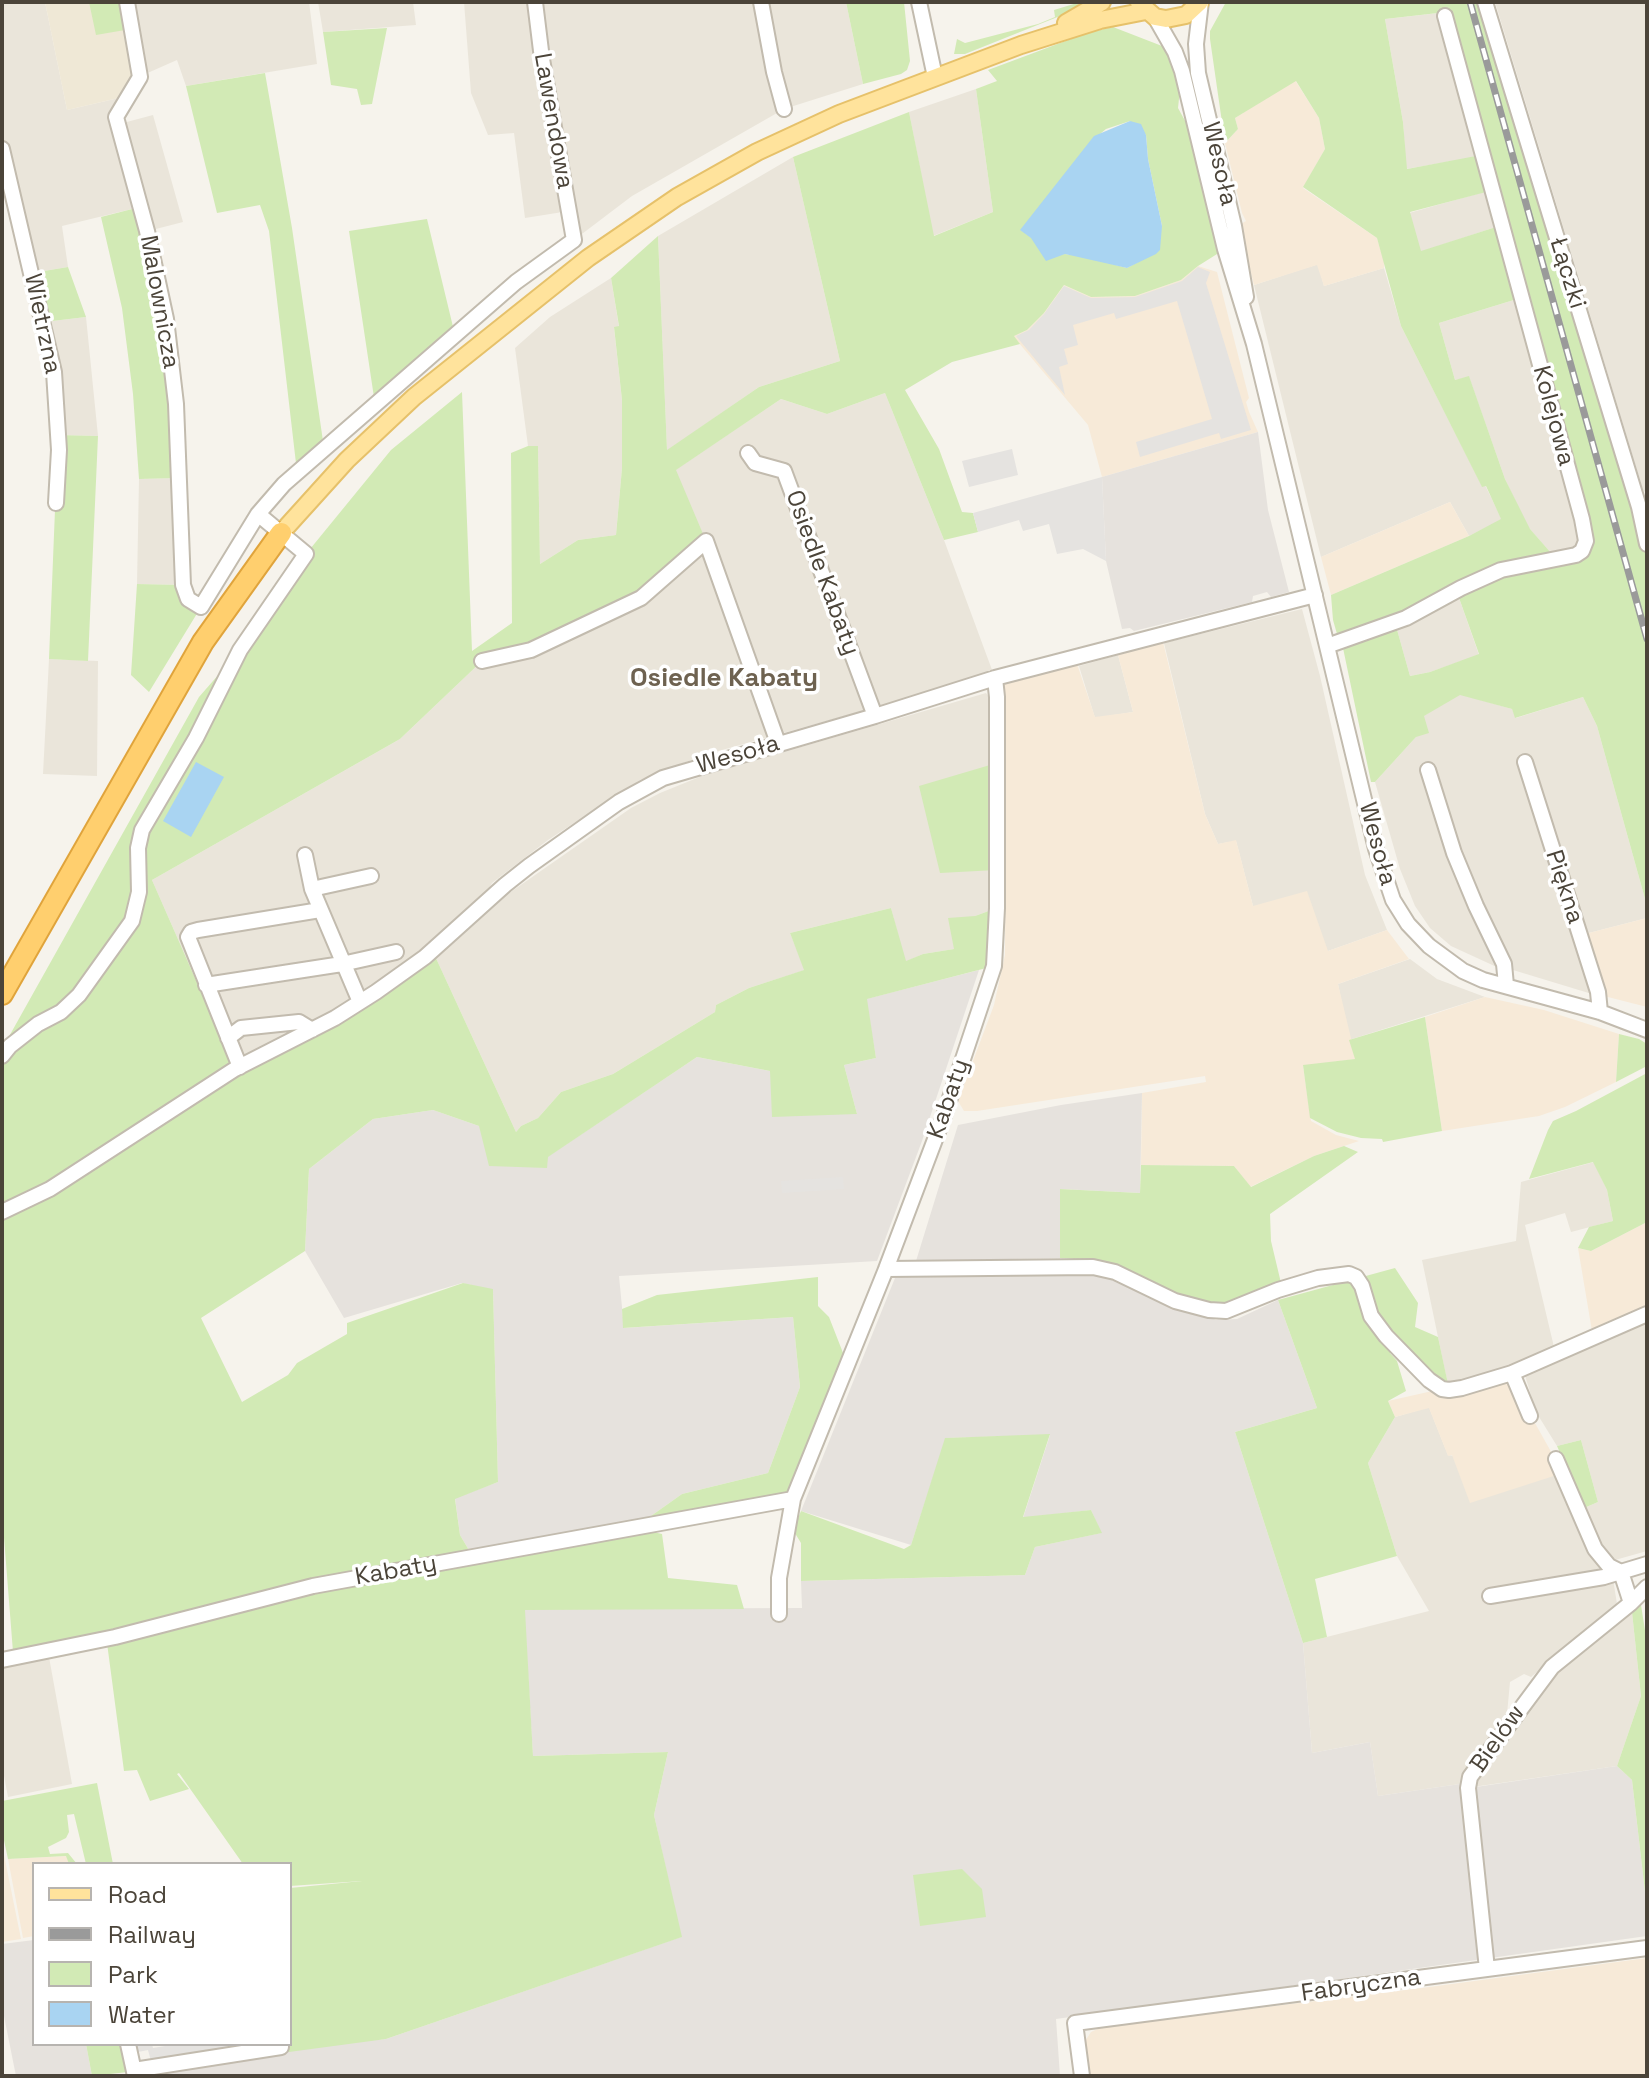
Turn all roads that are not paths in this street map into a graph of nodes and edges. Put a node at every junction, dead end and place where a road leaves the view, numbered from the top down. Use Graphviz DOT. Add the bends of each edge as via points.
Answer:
graph roads {
  1 [pos="127,2"];
  2 [pos="535,2"];
  3 [pos="761,2"];
  4 [pos="919,2"];
  5 [pos="1102,2"];
  6 [pos="1201,2"];
  7 [pos="1485,2"];
  8 [pos="1147,10"];
  9 [pos="1445,16"];
  10 [pos="1021,45"];
  11 [pos="935,77"];
  12 [pos="784,109"];
  13 [pos="2,149"];
  14 [pos="1249,325"];
  15 [pos="748,453"];
  16 [pos="56,503"];
  17 [pos="1643,504"];
  18 [pos="258,514"];
  19 [pos="281,533"];
  20 [pos="1647,544"];
  21 [pos="1315,595"];
  22 [pos="1327,646"];
  23 [pos="482,661"];
  24 [pos="995,678"];
  25 [pos="875,716"];
  26 [pos="778,743"];
  27 [pos="1525,762"];
  28 [pos="1428,770"];
  29 [pos="305,855"];
  30 [pos="371,876"];
  31 [pos="312,889"];
  32 [pos="320,910"];
  33 [pos="396,952"];
  34 [pos="342,964"];
  35 [pos="206,985"];
  36 [pos="1506,985"];
  37 [pos="2,994"];
  38 [pos="360,1002"];
  39 [pos="1600,1012"];
  40 [pos="312,1030"];
  41 [pos="1647,1030"];
  42 [pos="228,1038"];
  43 [pos="2,1056"];
  44 [pos="238,1068"];
  45 [pos="2,1212"];
  46 [pos="886,1269"];
  47 [pos="1647,1314"];
  48 [pos="1512,1373"];
  49 [pos="1530,1416"];
  50 [pos="1556,1459"];
  51 [pos="793,1499"];
  52 [pos="1647,1564"];
  53 [pos="1621,1572"];
  54 [pos="1647,1587"];
  55 [pos="1490,1596"];
  56 [pos="1631,1603"];
  57 [pos="779,1614"];
  58 [pos="2,1660"];
  59 [pos="1647,1948"];
  60 [pos="1487,1969"];
  61 [pos="128,2046"];
  62 [pos="281,2047"];
  63 [pos="134,2073"];
  64 [pos="1082,2076"];
  1 -- 18 [label="street, Malownicza" via="140,77 116,117 166,319 188,599 201,607"];
  2 -- 18 [label="street, Lawendowa" via="574,240 516,282 375,404 284,484"];
  3 -- 12 [label="street"];
  4 -- 11 [label="street"];
  5 -- 10 [label="main road"];
  6 -- 8 [label="main road" via="1176,19"];
  6 -- 14 [label="street, Wesoła" via="1198,73 1242,267"];
  7 -- 17 [label="street, Łączki"];
  8 -- 10 [label="main road"];
  8 -- 14 [label="street, Wesoła" via="1182,71"];
  9 -- 22 [label="street, Kolejowa" via="1586,541 1576,555 1501,570 1406,618"];
  10 -- 11 [label="main road"];
  11 -- 19 [label="main road" via="757,152 632,226 414,397"];
  13 -- 16 [label="street, Wietrzna" via="54,372"];
  14 -- 21 [label="street, Wesoła"];
  15 -- 25 [label="street, Osiedle Kabaty" via="755,463 784,471"];
  17 -- 20 [label="street, Łączki"];
  18 -- 19 [label="street"];
  19 -- 37 [label="highway" via="203,642"];
  19 -- 43 [label="street" via="306,554 240,650 142,830 132,921 79,995"];
  21 -- 22 [label="street, Wesoła"];
  21 -- 24 [label="street, Wesoła"];
  22 -- 36 [label="street, Wesoła" via="1393,900 1441,957 1463,971"];
  23 -- 26 [label="street" via="531,650 641,598 706,541"];
  24 -- 25 [label="street, Wesoła"];
  24 -- 46 [label="street, Kabaty" via="994,966"];
  25 -- 26 [label="street, Wesoła"];
  26 -- 38 [label="street, Wesoła" via="663,778 619,802 505,885 425,957"];
  27 -- 39 [label="street, Piękna"];
  28 -- 36 [label="street" via="1454,853 1504,964"];
  29 -- 31 [label="street"];
  30 -- 31 [label="street"];
  31 -- 32 [label="street"];
  32 -- 34 [label="street"];
  32 -- 35 [label="street" via="191,932 188,942"];
  33 -- 34 [label="street"];
  34 -- 35 [label="street"];
  34 -- 38 [label="street"];
  35 -- 42 [label="street"];
  36 -- 39 [label="street, Wesoła"];
  38 -- 40 [label="street, Wesoła"];
  39 -- 41 [label="street, Wesoła"];
  40 -- 42 [label="street" via="299,1022 241,1028"];
  40 -- 44 [label="street, Wesoła"];
  42 -- 44 [label="street"];
  44 -- 45 [label="street, Wesoła" via="50,1189"];
  46 -- 48 [label="street" via="1093,1267 1175,1301 1217,1311 1318,1278 1349,1274 1362,1286 1371,1316 1386,1336 1442,1389"];
  46 -- 51 [label="street, Kabaty"];
  47 -- 48 [label="street"];
  48 -- 49 [label="street"];
  50 -- 53 [label="street" via="1595,1549"];
  51 -- 57 [label="street, Kabaty" via="779,1578"];
  51 -- 58 [label="street, Kabaty" via="313,1586"];
  52 -- 53 [label="street"];
  53 -- 55 [label="street"];
  53 -- 56 [label="street"];
  54 -- 56 [label="street, Bielów"];
  56 -- 60 [label="street, Bielów" via="1552,1667 1470,1777"];
  59 -- 60 [label="street, Fabryczna"];
  60 -- 64 [label="street, Fabryczna" via="1075,2023"];
  61 -- 63 [label="street"];
  62 -- 63 [label="street"];
}
